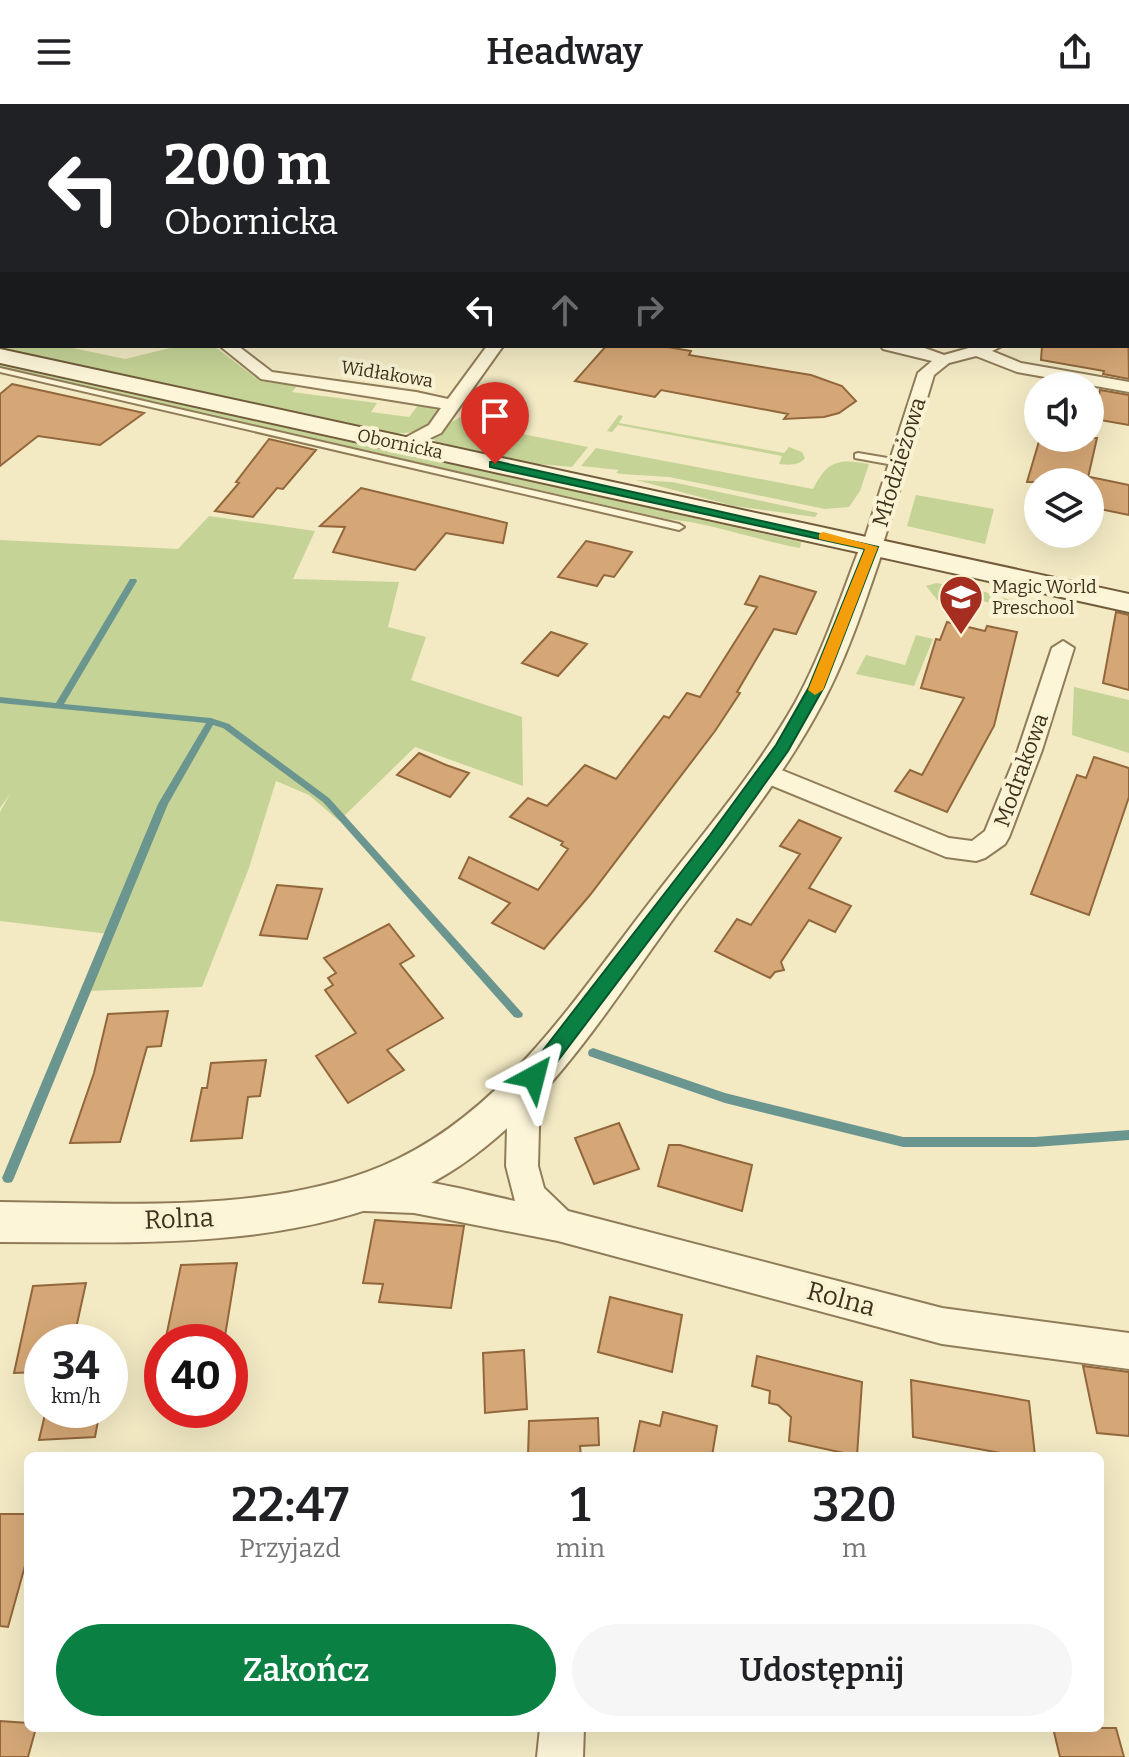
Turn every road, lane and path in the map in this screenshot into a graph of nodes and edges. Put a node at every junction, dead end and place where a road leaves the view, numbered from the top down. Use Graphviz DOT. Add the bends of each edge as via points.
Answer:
graph roads {
  1 [pos="231,348"];
  2 [pos="494,348"];
  3 [pos="902,348"];
  4 [pos="986,348"];
  5 [pos="0,356"];
  6 [pos="943,360"];
  7 [pos="0,370"];
  8 [pos="1129,387"];
  9 [pos="454,406"];
  10 [pos="405,445"];
  11 [pos="858,456"];
  12 [pos="899,463"];
  13 [pos="679,527"];
  14 [pos="872,547"];
  15 [pos="1129,603"];
  16 [pos="1063,648"];
  17 [pos="765,773"];
  18 [pos="524,1089"];
  19 [pos="355,1194"];
  20 [pos="0,1222"];
  21 [pos="558,1225"];
  22 [pos="1129,1351"];
  23 [pos="562,1732"];
  24 [pos="560,1757"];
  1 -- 9 [label="street, Widłakowa" via="267,376"];
  2 -- 9 [label="street"];
  3 -- 6 [label="street"];
  4 -- 6 [label="street"];
  4 -- 8 [label="street" via="1017,367"];
  5 -- 10 [label="main road, Obornicka"];
  6 -- 12 [label="street, Młodzieżowa" via="926,373"];
  7 -- 13 [label="lane"];
  9 -- 10 [label="street" via="435,429"];
  10 -- 14 [label="main road, Obornicka"];
  11 -- 12 [label="lane"];
  12 -- 14 [label="street, Młodzieżowa"];
  14 -- 15 [label="main road, Obornicka"];
  14 -- 17 [label="street, Młodzieżowa" via="817,687"];
  16 -- 17 [label="street, Modrakowa" via="996,837 976,851 946,847"];
  17 -- 18 [label="street, Młodzieżowa"];
  18 -- 19 [label="street, Rolna" via="446,1151 395,1180"];
  18 -- 21 [label="street" via="522,1166 530,1196"];
  19 -- 20 [label="street, Rolna" via="206,1219"];
  19 -- 21 [label="street, Rolna" via="414,1197"];
  21 -- 22 [label="street, Rolna" via="942,1326"];
  23 -- 24 [label="street"];
}
